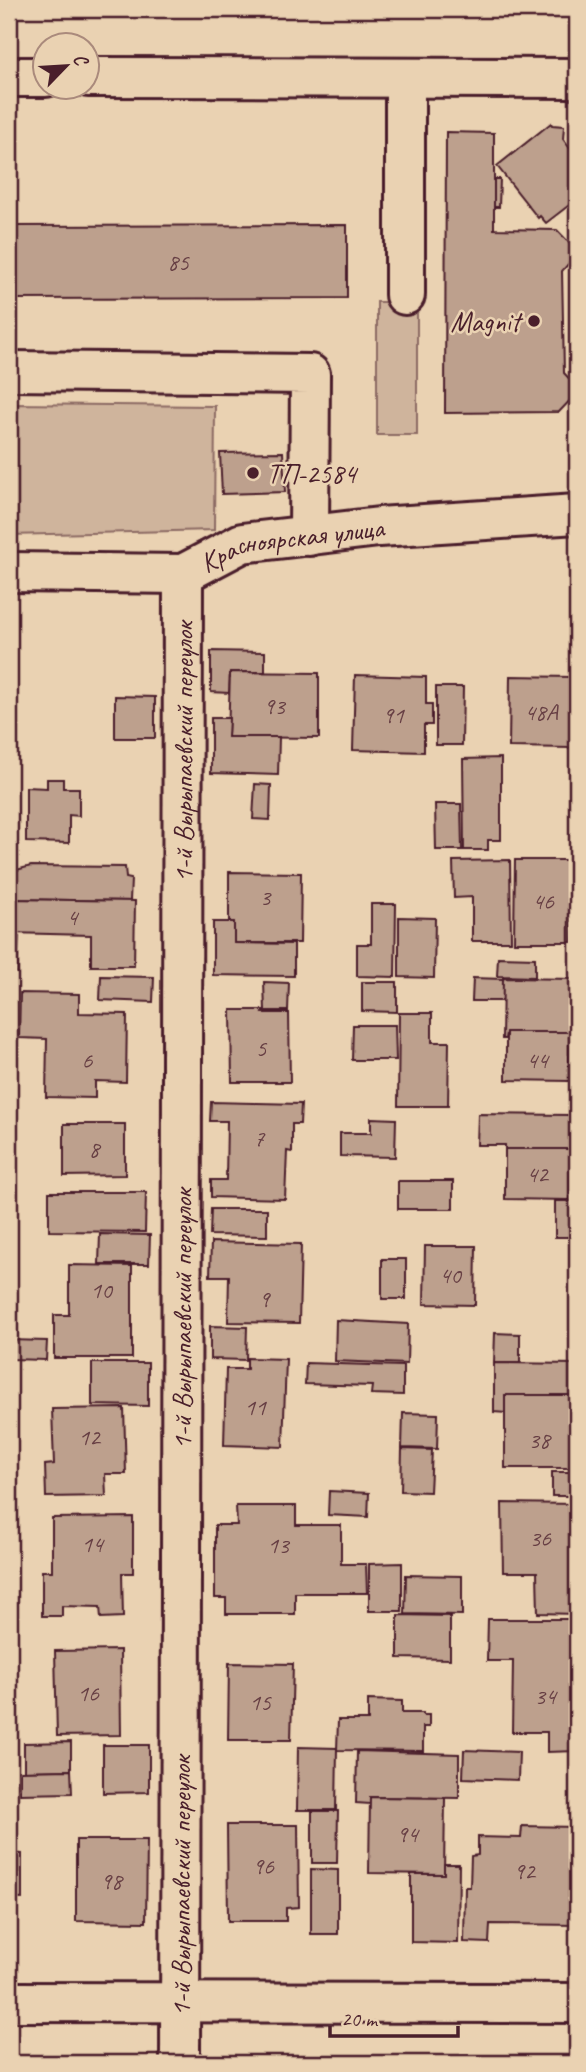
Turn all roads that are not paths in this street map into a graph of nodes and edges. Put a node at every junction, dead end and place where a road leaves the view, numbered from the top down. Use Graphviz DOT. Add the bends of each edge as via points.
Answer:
graph roads {
  1 [pos="9,77"];
  2 [pos="32,77"];
  3 [pos="102,77"];
  4 [pos="405,78"];
  5 [pos="577,78"];
  6 [pos="405,295"];
  7 [pos="9,371"];
  8 [pos="577,514"];
  9 [pos="309,536"];
  10 [pos="9,572"];
  11 [pos="183,574"];
  12 [pos="9,2002"];
  13 [pos="180,2003"];
  14 [pos="577,2003"];
  15 [pos="180,2063"];
  1 -- 2 [label="street"];
  3 -- 4 [label="street"];
  4 -- 5 [label="street"];
  4 -- 6 [label="street"];
  7 -- 9 [label="street" via="310,374"];
  8 -- 9 [label="street, Красноярская улица"];
  9 -- 11 [label="street, Красноярская улица" via="242,543"];
  10 -- 11 [label="street, Красноярская улица"];
  11 -- 13 [label="street, 1-й Вырыпаевский переулок"];
  12 -- 13 [label="street"];
  13 -- 14 [label="street"];
  13 -- 15 [label="street, 1-й Вырыпаевский переулок"];
}
